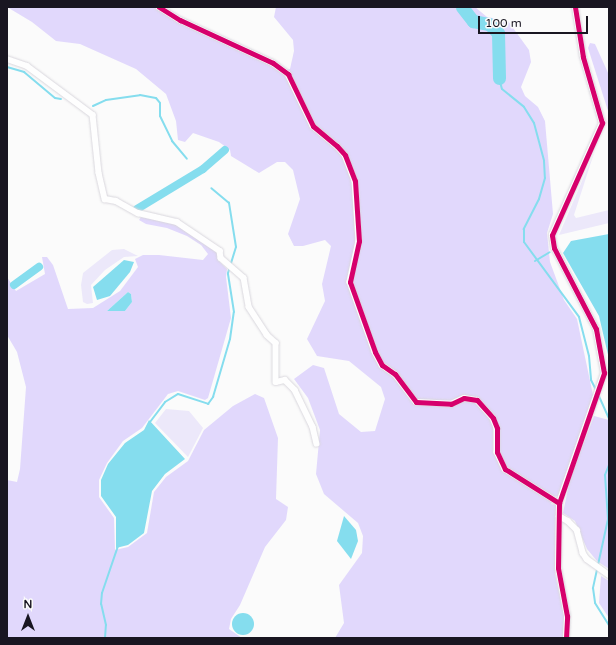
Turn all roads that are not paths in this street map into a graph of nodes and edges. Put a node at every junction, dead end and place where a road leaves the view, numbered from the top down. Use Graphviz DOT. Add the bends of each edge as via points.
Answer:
graph roads {
  1 [pos="159,7"];
  2 [pos="575,7"];
  3 [pos="7,59"];
  4 [pos="317,444"];
  5 [pos="560,503"];
  6 [pos="559,516"];
  7 [pos="609,575"];
  8 [pos="566,638"];
  1 -- 5 [label="street" via="180,20 273,62 288,74 313,126 345,155 355,181 359,241 350,282 382,365 395,374 416,402 450,404 464,398 477,400 493,418 497,428 497,452 505,469"];
  2 -- 5 [label="street" via="583,57 602,123 552,235 554,248 596,329 604,373"];
  3 -- 4 [label="street" via="27,66 92,115 99,173 105,198 138,213 177,222 220,251 221,258 244,278 249,308 267,335 276,343 276,382 284,380 295,390 313,427"];
  5 -- 6 [label="street"];
  6 -- 7 [label="street" via="577,530 583,552"];
  6 -- 8 [label="street" via="558,568 567,616"];
}
